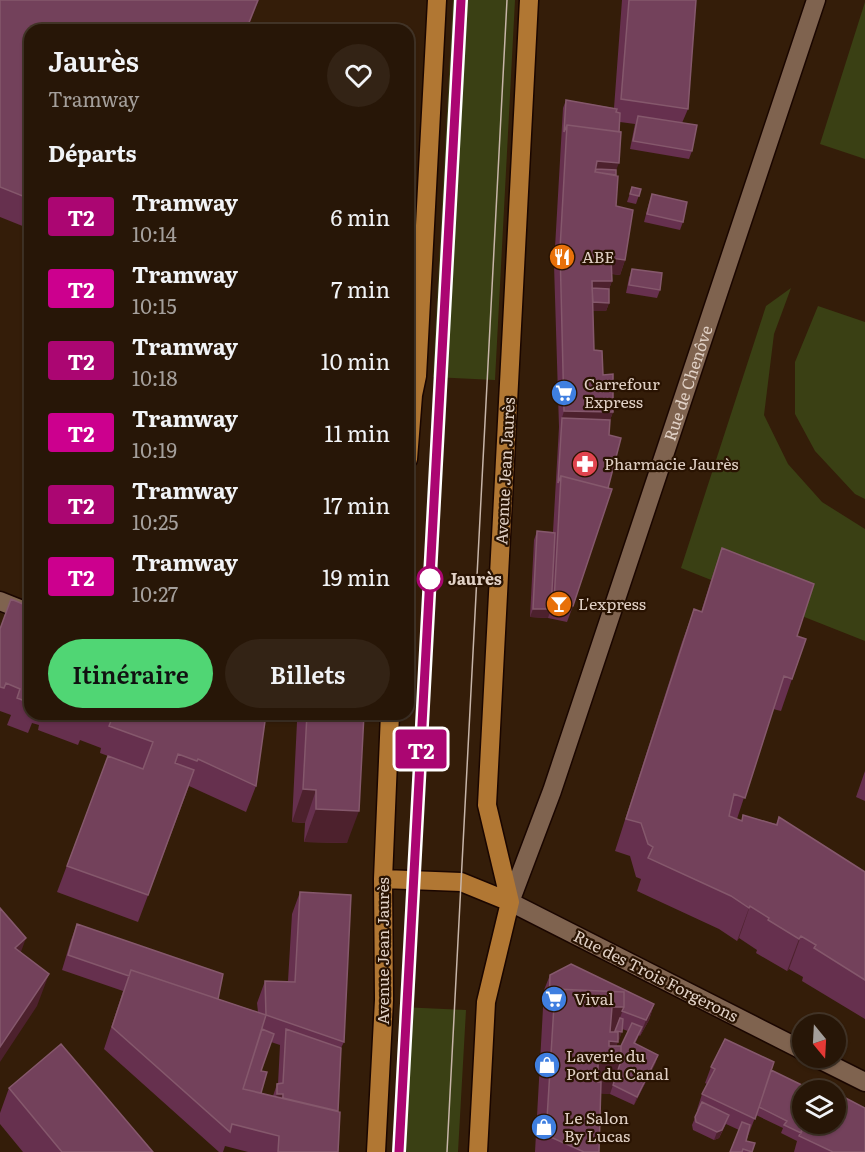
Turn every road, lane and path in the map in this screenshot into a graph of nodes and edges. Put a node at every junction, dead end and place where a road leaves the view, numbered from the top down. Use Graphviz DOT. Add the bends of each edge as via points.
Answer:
graph roads {
  1 [pos="437,0"];
  2 [pos="529,0"];
  3 [pos="816,0"];
  4 [pos="414,387"];
  5 [pos="0,601"];
  6 [pos="24,611"];
  7 [pos="390,720"];
  8 [pos="383,879"];
  9 [pos="510,902"];
  10 [pos="792,1045"];
  11 [pos="837,1068"];
  12 [pos="865,1082"];
  13 [pos="376,1152"];
  14 [pos="478,1152"];
  1 -- 4 [label="main road"];
  2 -- 9 [label="main road, Avenue Jean Jaurès" via="487,805"];
  3 -- 9 [label="street, Rue de Chenôve" via="552,791"];
  5 -- 6 [label="street"];
  7 -- 8 [label="main road, Avenue Jean Jaurès"];
  8 -- 9 [label="main road" via="461,882"];
  8 -- 13 [label="main road, Avenue Jean Jaurès" via="384,1000"];
  9 -- 10 [label="street, Rue des Trois Forgerons"];
  9 -- 14 [label="main road, Avenue Jean Jaurès" via="486,1002"];
  11 -- 12 [label="street"];
}
